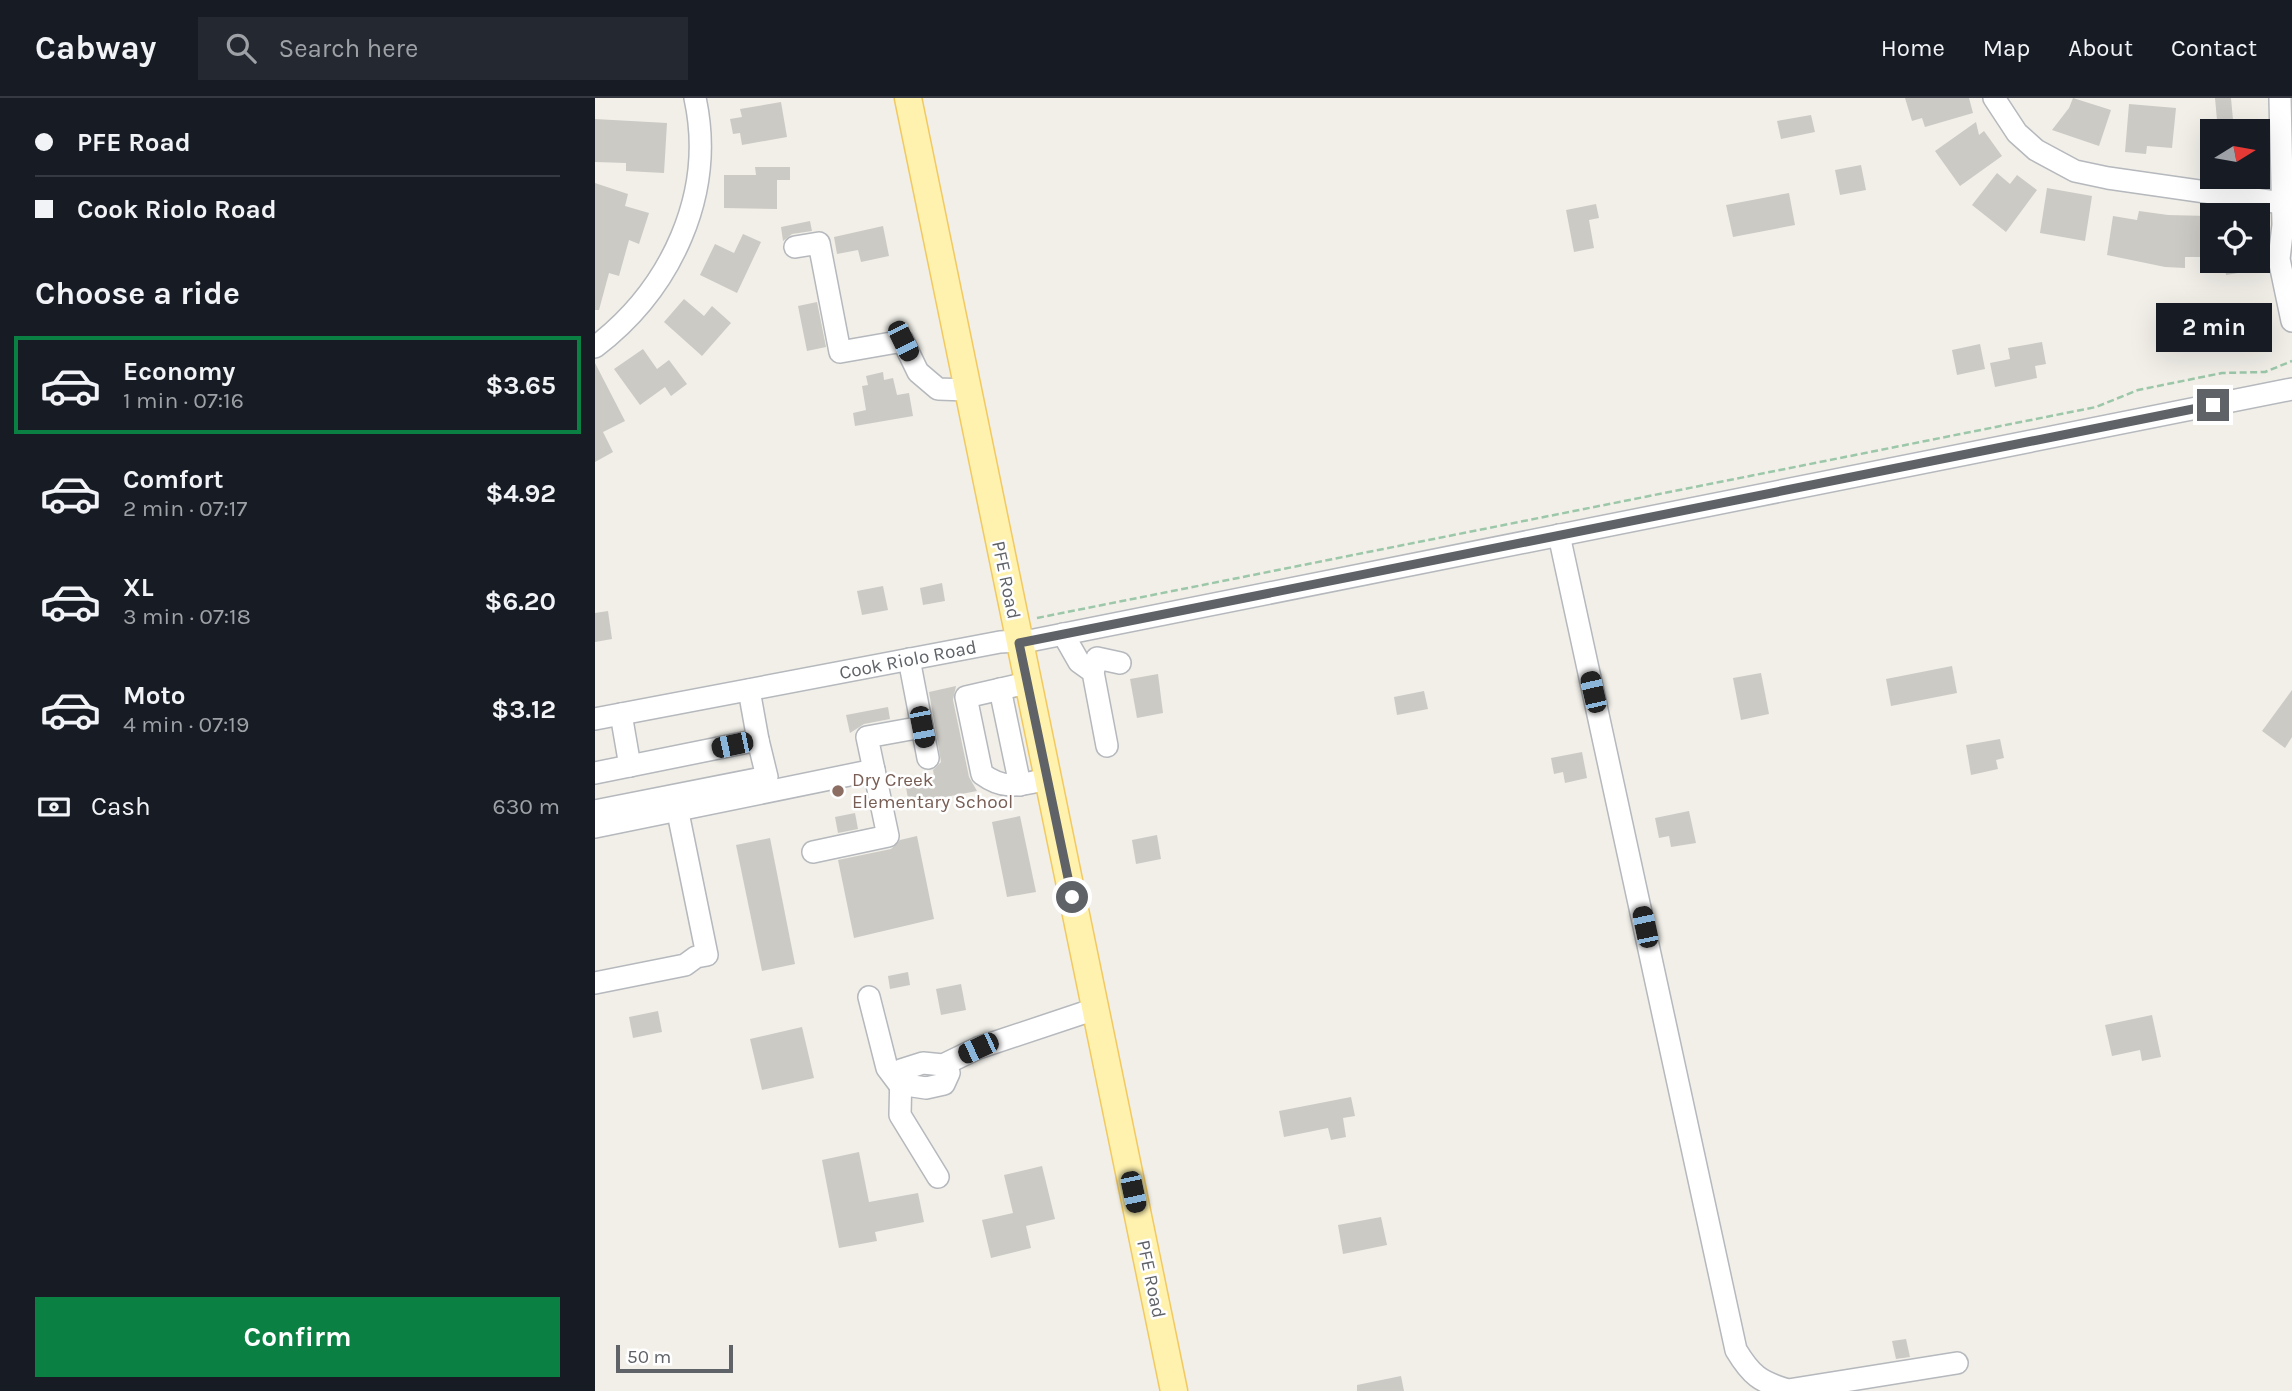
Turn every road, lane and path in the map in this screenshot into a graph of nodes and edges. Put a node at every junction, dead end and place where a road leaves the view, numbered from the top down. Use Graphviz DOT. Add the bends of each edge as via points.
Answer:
graph roads {
  1 [pos="695,98"];
  2 [pos="908,98"];
  3 [pos="1994,98"];
  4 [pos="2280,98"];
  5 [pos="2282,203"];
  6 [pos="2287,234"];
  7 [pos="795,247"];
  8 [pos="2292,321"];
  9 [pos="595,347"];
  10 [pos="2292,361"];
  11 [pos="2292,389"];
  12 [pos="967,390"];
  13 [pos="1559,535"];
  14 [pos="1063,634"];
  15 [pos="1019,643"];
  16 [pos="909,659"];
  17 [pos="1120,663"];
  18 [pos="1093,672"];
  19 [pos="1027,683"];
  20 [pos="748,690"];
  21 [pos="1000,690"];
  22 [pos="621,714"];
  23 [pos="595,719"];
  24 [pos="922,727"];
  25 [pos="758,740"];
  26 [pos="1107,746"];
  27 [pos="927,758"];
  28 [pos="630,766"];
  29 [pos="874,770"];
  30 [pos="595,773"];
  31 [pos="1047,779"];
  32 [pos="1020,785"];
  33 [pos="676,803"];
  34 [pos="595,811"];
  35 [pos="595,827"];
  36 [pos="813,852"];
  37 [pos="595,983"];
  38 [pos="869,997"];
  39 [pos="1095,1009"];
  40 [pos="899,1084"];
  41 [pos="938,1177"];
  42 [pos="1957,1363"];
  43 [pos="1174,1391"];
  1 -- 9 [label="street" via="699,164 691,215 657,282 628,319"];
  2 -- 12 [label="main road, PFE Road"];
  3 -- 5 [label="street" via="2017,133 2075,171"];
  4 -- 5 [label="street"];
  5 -- 6 [label="street"];
  6 -- 8 [label="street" via="2279,259"];
  7 -- 12 [label="street" via="819,243 840,352 903,341 918,372 938,388"];
  10 -- 15 [label="path" via="2265,372 2222,373 2138,390 2097,407 1043,617 1033,620"];
  11 -- 13 [label="street, Cook Riolo Road"];
  12 -- 15 [label="main road, PFE Road"];
  13 -- 14 [label="street, Cook Riolo Road"];
  13 -- 42 [label="street" via="1736,1350 1763,1383 1787,1390"];
  14 -- 15 [label="street, Cook Riolo Road"];
  14 -- 18 [label="street" via="1079,662"];
  15 -- 16 [label="street, Cook Riolo Road" via="1000,642"];
  15 -- 19 [label="main road, PFE Road"];
  16 -- 20 [label="street, Cook Riolo Road"];
  16 -- 24 [label="street"];
  17 -- 18 [label="street" via="1097,658"];
  18 -- 26 [label="street"];
  19 -- 21 [label="street"];
  19 -- 31 [label="main road, PFE Road"];
  20 -- 22 [label="street, Cook Riolo Road"];
  20 -- 25 [label="street"];
  21 -- 32 [label="street"];
  21 -- 32 [label="street" via="966,697 982,774 995,784"];
  22 -- 23 [label="street, Cook Riolo Road"];
  22 -- 28 [label="street"];
  24 -- 27 [label="street"];
  24 -- 29 [label="street" via="867,737"];
  25 -- 28 [label="street"];
  25 -- 33 [label="street" via="767,777"];
  28 -- 30 [label="street"];
  29 -- 33 [label="street"];
  29 -- 36 [label="street" via="888,836"];
  31 -- 32 [label="street"];
  31 -- 39 [label="main road, PFE Road"];
  33 -- 34 [label="street"];
  33 -- 35 [label="street"];
  33 -- 37 [label="street" via="707,955 685,965"];
  38 -- 40 [label="street" via="887,1068"];
  39 -- 40 [label="street" via="978,1048 943,1065 949,1073 944,1084 926,1088"];
  39 -- 43 [label="main road, PFE Road"];
  40 -- 41 [label="street" via="900,1115"];
}
